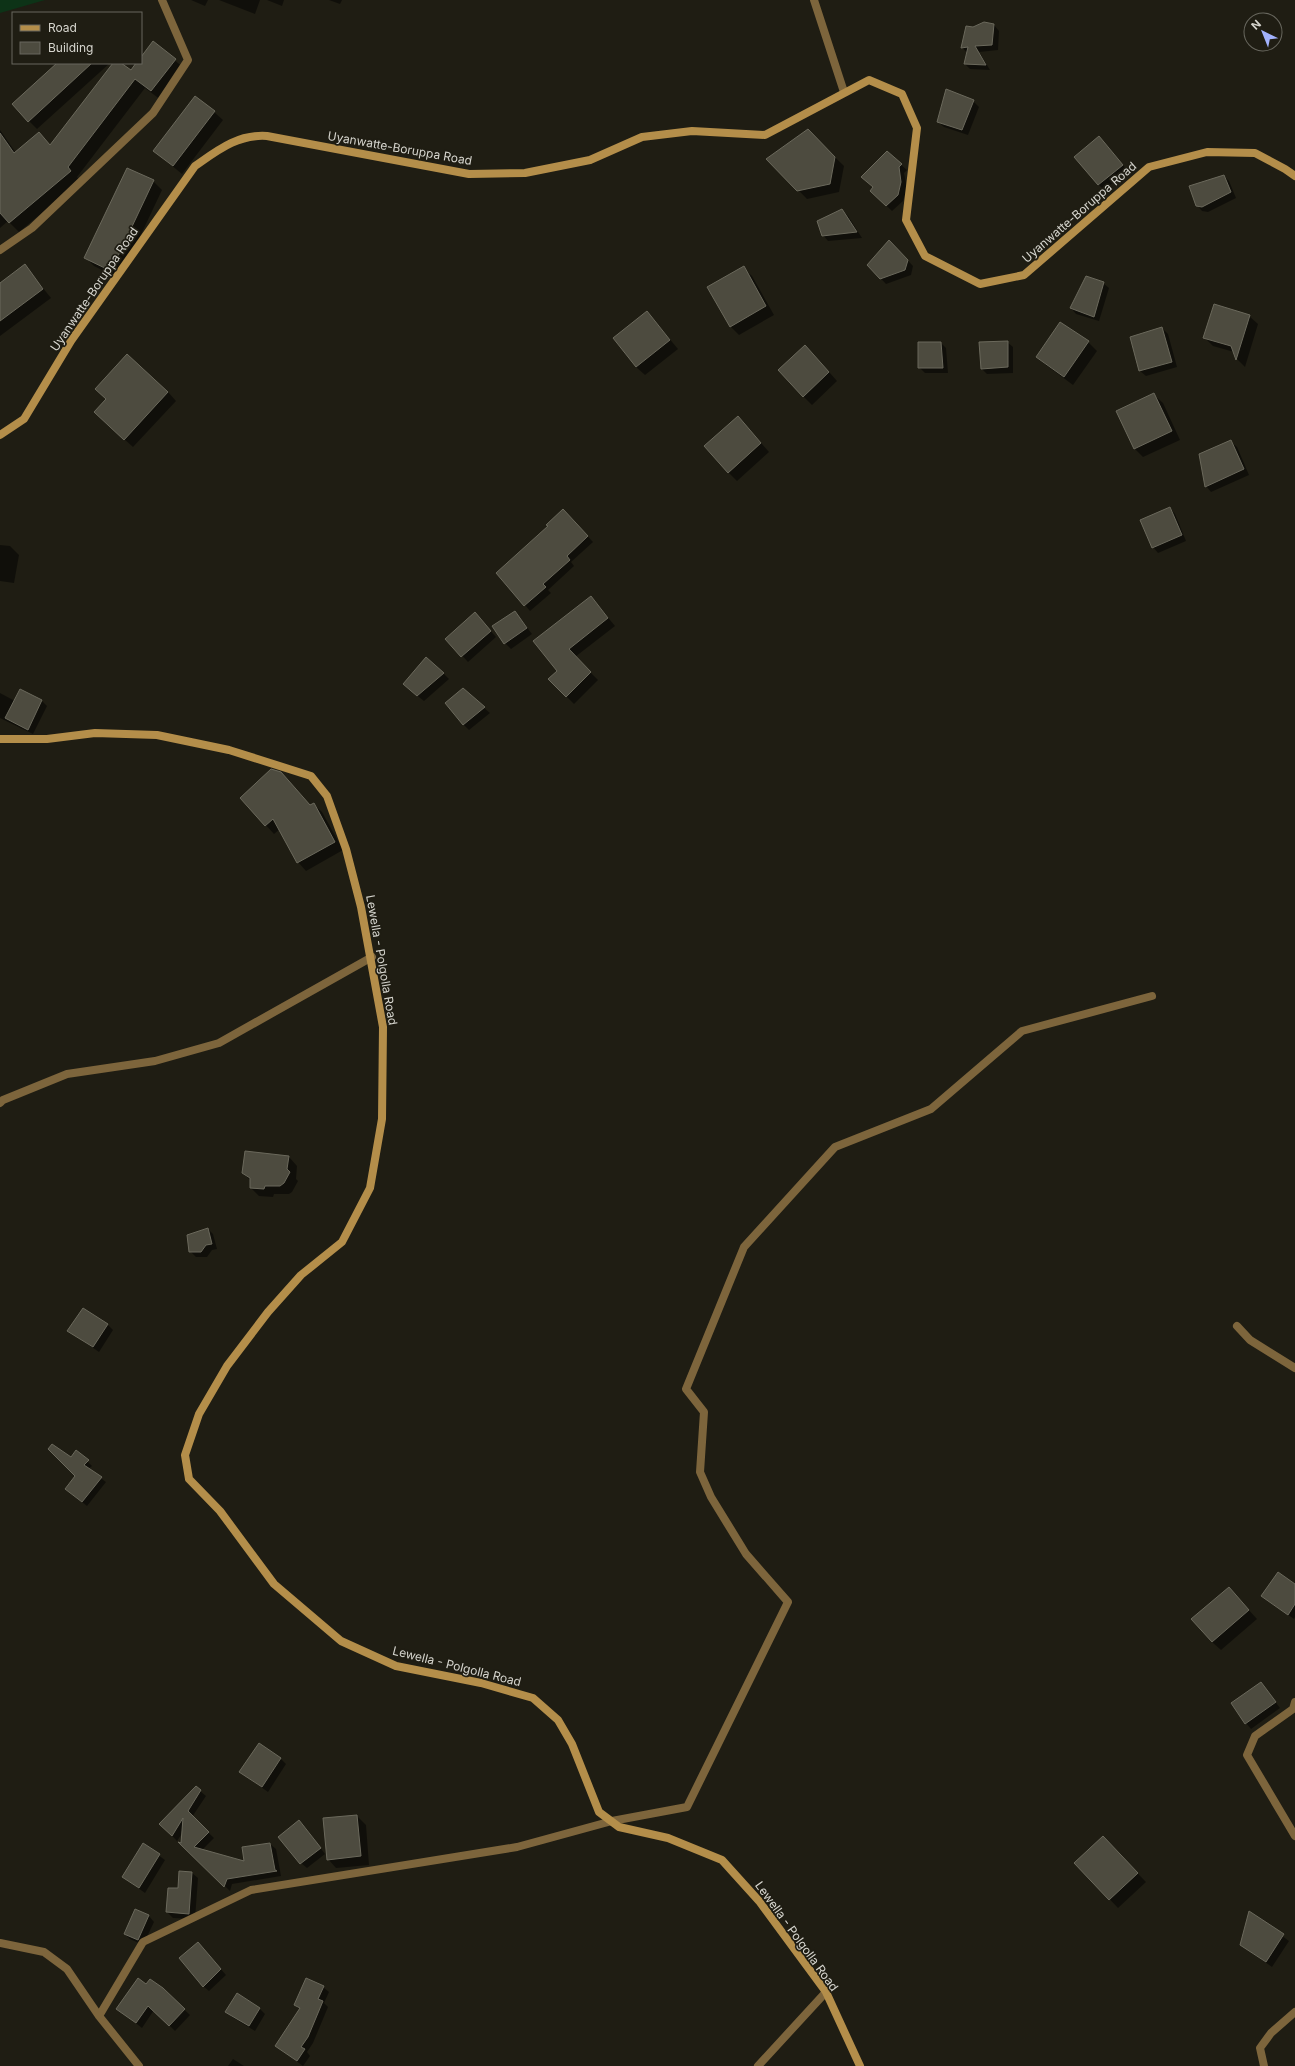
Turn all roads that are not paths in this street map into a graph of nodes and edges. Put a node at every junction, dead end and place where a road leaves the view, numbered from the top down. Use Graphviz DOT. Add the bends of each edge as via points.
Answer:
graph roads {
  1 [pos="162,0"];
  2 [pos="814,0"];
  3 [pos="844,92"];
  4 [pos="1295,176"];
  5 [pos="0,250"];
  6 [pos="0,435"];
  7 [pos="0,739"];
  8 [pos="372,957"];
  9 [pos="1152,996"];
  10 [pos="0,1103"];
  11 [pos="1237,1326"];
  12 [pos="1295,1368"];
  13 [pos="1295,1702"];
  14 [pos="612,1821"];
  15 [pos="1295,1836"];
  16 [pos="0,1943"];
  17 [pos="826,1992"];
  18 [pos="1295,2012"];
  19 [pos="99,2016"];
  20 [pos="139,2066"];
  21 [pos="758,2066"];
  22 [pos="860,2066"];
  23 [pos="1264,2066"];
  1 -- 5 [label="street" via="188,60 153,113 32,228"];
  2 -- 3 [label="street"];
  3 -- 4 [label="street, Uyanwatte-Boruppa Road" via="869,80 902,94 917,128 906,220 925,256 980,284 1024,275 1149,167 1207,152 1255,153"];
  3 -- 6 [label="street, Uyanwatte-Boruppa Road" via="765,135 692,131 642,137 590,160 525,173 470,174 267,136 252,135 223,146 196,166 71,341 24,419"];
  7 -- 8 [label="street, Lewella - Polgolla Road" via="47,739 95,733 157,735 229,750 311,776 328,796 346,849"];
  8 -- 10 [label="street" via="219,1043 155,1061 67,1074"];
  8 -- 14 [label="street, Lewella - Polgolla Road" via="383,1027 382,1119 370,1188 342,1242 302,1275 268,1312 227,1366 197,1421 185,1455 189,1479 220,1511 274,1584 341,1641 396,1666 481,1683 533,1698 558,1720 572,1744 599,1812"];
  9 -- 14 [label="street" via="1022,1030 931,1109 835,1147 744,1247 686,1389 704,1412 700,1472 711,1497 746,1554 788,1602 688,1807"];
  11 -- 12 [label="street" via="1250,1340"];
  13 -- 15 [label="street" via="1293,1709 1255,1736 1247,1755"];
  14 -- 17 [label="street, Lewella - Polgolla Road" via="620,1827 668,1838 722,1860 759,1901"];
  14 -- 19 [label="street" via="517,1847 251,1890 143,1942"];
  16 -- 19 [label="street" via="44,1952 67,1969"];
  17 -- 21 [label="street"];
  17 -- 22 [label="street, Lewella - Polgolla Road"];
  18 -- 23 [label="street" via="1271,2033 1260,2048"];
  19 -- 20 [label="street"];
}
